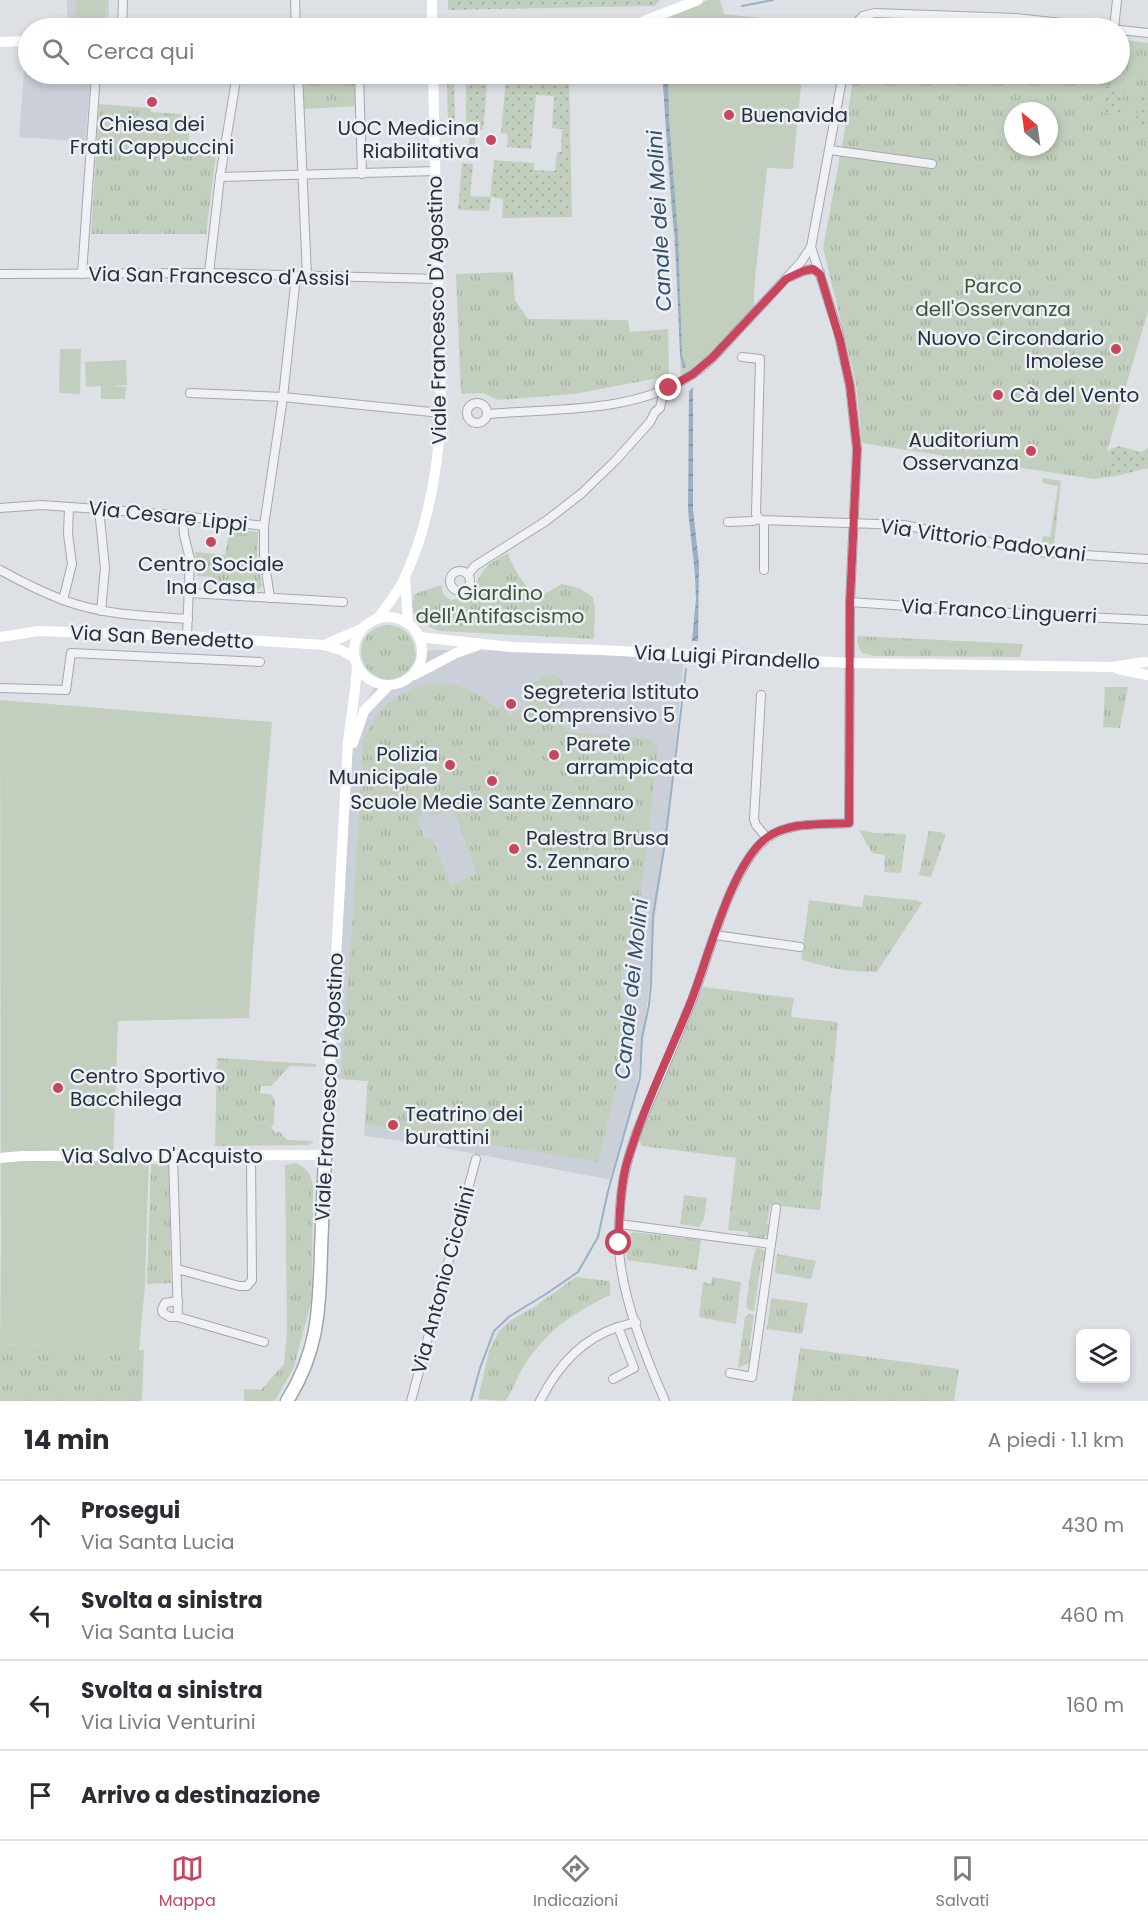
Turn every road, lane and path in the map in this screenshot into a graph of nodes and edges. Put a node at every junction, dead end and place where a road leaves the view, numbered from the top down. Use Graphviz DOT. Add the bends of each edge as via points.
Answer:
graph roads {
  1 [pos="123,0"];
  2 [pos="295,0"];
  3 [pos="432,0"];
  4 [pos="698,0"];
  5 [pos="1117,0"];
  6 [pos="122,18"];
  7 [pos="296,18"];
  8 [pos="432,18"];
  9 [pos="650,18"];
  10 [pos="861,18"];
  11 [pos="1015,18"];
  12 [pos="1115,18"];
  13 [pos="1130,31"];
  14 [pos="1148,33"];
  15 [pos="18,41"];
  16 [pos="0,42"];
  17 [pos="95,84"];
  18 [pos="235,84"];
  19 [pos="298,84"];
  20 [pos="359,84"];
  21 [pos="433,84"];
  22 [pos="841,84"];
  23 [pos="830,150"];
  24 [pos="932,164"];
  25 [pos="435,171"];
  26 [pos="362,174"];
  27 [pos="302,176"];
  28 [pos="220,177"];
  29 [pos="811,247"];
  30 [pos="209,273"];
  31 [pos="0,274"];
  32 [pos="82,274"];
  33 [pos="820,274"];
  34 [pos="296,276"];
  35 [pos="307,276"];
  36 [pos="438,279"];
  37 [pos="786,279"];
  38 [pos="742,357"];
  39 [pos="664,390"];
  40 [pos="190,393"];
  41 [pos="654,394"];
  42 [pos="283,398"];
  43 [pos="655,412"];
  44 [pos="441,413"];
  45 [pos="488,414"];
  46 [pos="69,507"];
  47 [pos="0,508"];
  48 [pos="99,509"];
  49 [pos="183,516"];
  50 [pos="761,520"];
  51 [pos="728,522"];
  52 [pos="854,524"];
  53 [pos="264,526"];
  54 [pos="1148,559"];
  55 [pos="0,570"];
  56 [pos="764,570"];
  57 [pos="468,574"];
  58 [pos="405,577"];
  59 [pos="189,593"];
  60 [pos="270,598"];
  61 [pos="63,600"];
  62 [pos="343,602"];
  63 [pos="850,602"];
  64 [pos="101,611"];
  65 [pos="188,619"];
  66 [pos="377,619"];
  67 [pos="1148,620"];
  68 [pos="408,624"];
  69 [pos="363,628"];
  70 [pos="187,636"];
  71 [pos="0,637"];
  72 [pos="419,637"];
  73 [pos="324,645"];
  74 [pos="485,645"];
  75 [pos="1146,661"];
  76 [pos="260,662"];
  77 [pos="356,662"];
  78 [pos="850,663"];
  79 [pos="1112,667"];
  80 [pos="1147,676"];
  81 [pos="408,677"];
  82 [pos="389,685"];
  83 [pos="0,688"];
  84 [pos="760,695"];
  85 [pos="364,711"];
  86 [pos="351,713"];
  87 [pos="348,767"];
  88 [pos="767,838"];
  89 [pos="715,935"];
  90 [pos="800,947"];
  91 [pos="325,1155"];
  92 [pos="173,1156"];
  93 [pos="252,1156"];
  94 [pos="0,1158"];
  95 [pos="476,1159"];
  96 [pos="776,1208"];
  97 [pos="619,1224"];
  98 [pos="771,1244"];
  99 [pos="177,1269"];
  100 [pos="178,1300"];
  101 [pos="178,1317"];
  102 [pos="636,1322"];
  103 [pos="618,1328"];
  104 [pos="264,1342"];
  105 [pos="730,1373"];
  106 [pos="613,1379"];
  107 [pos="287,1401"];
  108 [pos="411,1401"];
  109 [pos="540,1401"];
  110 [pos="665,1401"];
  1 -- 6 [label="street"];
  2 -- 7 [label="street"];
  3 -- 8 [label="street"];
  4 -- 9 [label="street"];
  5 -- 12 [label="street"];
  10 -- 11 [label="street" via="876,12"];
  13 -- 14 [label="street"];
  15 -- 16 [label="street"];
  17 -- 32 [label="street"];
  18 -- 28 [label="street"];
  19 -- 27 [label="street"];
  20 -- 26 [label="street"];
  21 -- 25 [label="street, Viale Francesco D'Agostino"];
  22 -- 23 [label="street"];
  23 -- 24 [label="street"];
  23 -- 29 [label="street"];
  25 -- 26 [label="street"];
  25 -- 36 [label="street, Viale Francesco D'Agostino"];
  26 -- 27 [label="street"];
  27 -- 28 [label="street"];
  27 -- 35 [label="street"];
  28 -- 30 [label="street"];
  29 -- 33 [label="street"];
  29 -- 37 [label="street"];
  30 -- 32 [label="street, Via San Francesco d'Assisi"];
  30 -- 34 [label="street, Via San Francesco d'Assisi"];
  31 -- 32 [label="street, Via San Francesco d'Assisi"];
  33 -- 37 [label="street" via="813,269"];
  33 -- 52 [label="street" via="850,386 857,449"];
  34 -- 35 [label="street, Via San Francesco d'Assisi"];
  34 -- 42 [label="street"];
  35 -- 36 [label="street, Via San Francesco d'Assisi"];
  36 -- 44 [label="street, Viale Francesco D'Agostino"];
  37 -- 39 [label="street" via="712,358"];
  38 -- 50 [label="street" via="760,359 756,514"];
  39 -- 41 [label="street"];
  39 -- 43 [label="street" via="660,408"];
  40 -- 42 [label="street"];
  41 -- 43 [label="street"];
  41 -- 45 [label="street" via="568,410"];
  42 -- 44 [label="street"];
  42 -- 53 [label="street"];
  43 -- 57 [label="street" via="582,494"];
  44 -- 58 [label="street, Viale Francesco D'Agostino" via="431,498"];
  46 -- 47 [label="street, Via Cesare Lippi"];
  46 -- 48 [label="street, Via Cesare Lippi"];
  46 -- 61 [label="street" via="72,564"];
  48 -- 49 [label="street, Via Cesare Lippi"];
  48 -- 64 [label="street" via="105,567"];
  49 -- 53 [label="street, Via Cesare Lippi"];
  49 -- 59 [label="street" via="190,559"];
  50 -- 51 [label="street, Via Vittorio Padovani"];
  50 -- 52 [label="street, Via Vittorio Padovani"];
  50 -- 56 [label="street"];
  52 -- 54 [label="street, Via Vittorio Padovani" via="904,525 1037,552"];
  52 -- 63 [label="street"];
  53 -- 60 [label="street, Via Cesare Lippi"];
  55 -- 61 [label="street"];
  58 -- 66 [label="street, Viale Francesco D'Agostino"];
  58 -- 68 [label="street, Viale Francesco D'Agostino"];
  59 -- 60 [label="street"];
  59 -- 65 [label="street"];
  60 -- 62 [label="street"];
  61 -- 64 [label="street"];
  63 -- 67 [label="street, Via Franco Linguerri"];
  63 -- 78 [label="street"];
  64 -- 65 [label="street"];
  65 -- 70 [label="street"];
  66 -- 68 [label="street" via="393,618"];
  66 -- 69 [label="street, Viale Francesco D'Agostino"];
  68 -- 72 [label="street"];
  69 -- 73 [label="street, Via San Benedetto"];
  69 -- 77 [label="street, Viale Francesco D'Agostino" via="355,642"];
  70 -- 71 [label="street, Via San Benedetto" via="38,631"];
  70 -- 73 [label="street, Via San Benedetto"];
  72 -- 74 [label="street, Via Luigi Pirandello"];
  72 -- 81 [label="street" via="421,659"];
  73 -- 77 [label="street, Via San Benedetto" via="341,650"];
  74 -- 78 [label="street, Via Luigi Pirandello"];
  74 -- 81 [label="street, Via Luigi Pirandello" via="470,647"];
  75 -- 79 [label="street, Via Luigi Pirandello"];
  75 -- 80 [label="street, Via Luigi Pirandello"];
  76 -- 83 [label="street" via="71,653 66,690"];
  77 -- 82 [label="street" via="367,678"];
  77 -- 86 [label="street, Viale Francesco D'Agostino"];
  78 -- 79 [label="street, Via Luigi Pirandello"];
  78 -- 88 [label="street" via="849,823 789,828"];
  79 -- 80 [label="street, Via Luigi Pirandello"];
  81 -- 82 [label="street, Viale Francesco D'Agostino"];
  82 -- 85 [label="street, Viale Francesco D'Agostino"];
  84 -- 88 [label="street" via="754,819"];
  85 -- 86 [label="street"];
  85 -- 87 [label="street, Viale Francesco D'Agostino"];
  86 -- 87 [label="street, Viale Francesco D'Agostino"];
  87 -- 91 [label="street, Viale Francesco D'Agostino"];
  88 -- 89 [label="street" via="740,873"];
  89 -- 90 [label="street"];
  89 -- 97 [label="street" via="636,1133 626,1169"];
  91 -- 93 [label="street, Via Salvo D'Acquisto"];
  91 -- 107 [label="main road, Viale Francesco D'Agostino" via="314,1340 298,1384"];
  92 -- 93 [label="street, Via Salvo D'Acquisto"];
  92 -- 94 [label="street, Via Salvo D'Acquisto"];
  92 -- 99 [label="street"];
  93 -- 99 [label="street" via="252,1280 247,1286 239,1286"];
  95 -- 108 [label="street, Via Antonio Cicalini"];
  96 -- 98 [label="street"];
  97 -- 98 [label="street"];
  97 -- 102 [label="street" via="624,1285"];
  98 -- 105 [label="street" via="752,1377"];
  99 -- 100 [label="street"];
  100 -- 101 [label="street"];
  100 -- 101 [label="street" via="165,1303 162,1309 166,1316"];
  101 -- 104 [label="street"];
  102 -- 103 [label="street"];
  102 -- 110 [label="street"];
  103 -- 106 [label="street" via="634,1368"];
  103 -- 109 [label="street" via="594,1337 566,1360"];
}
